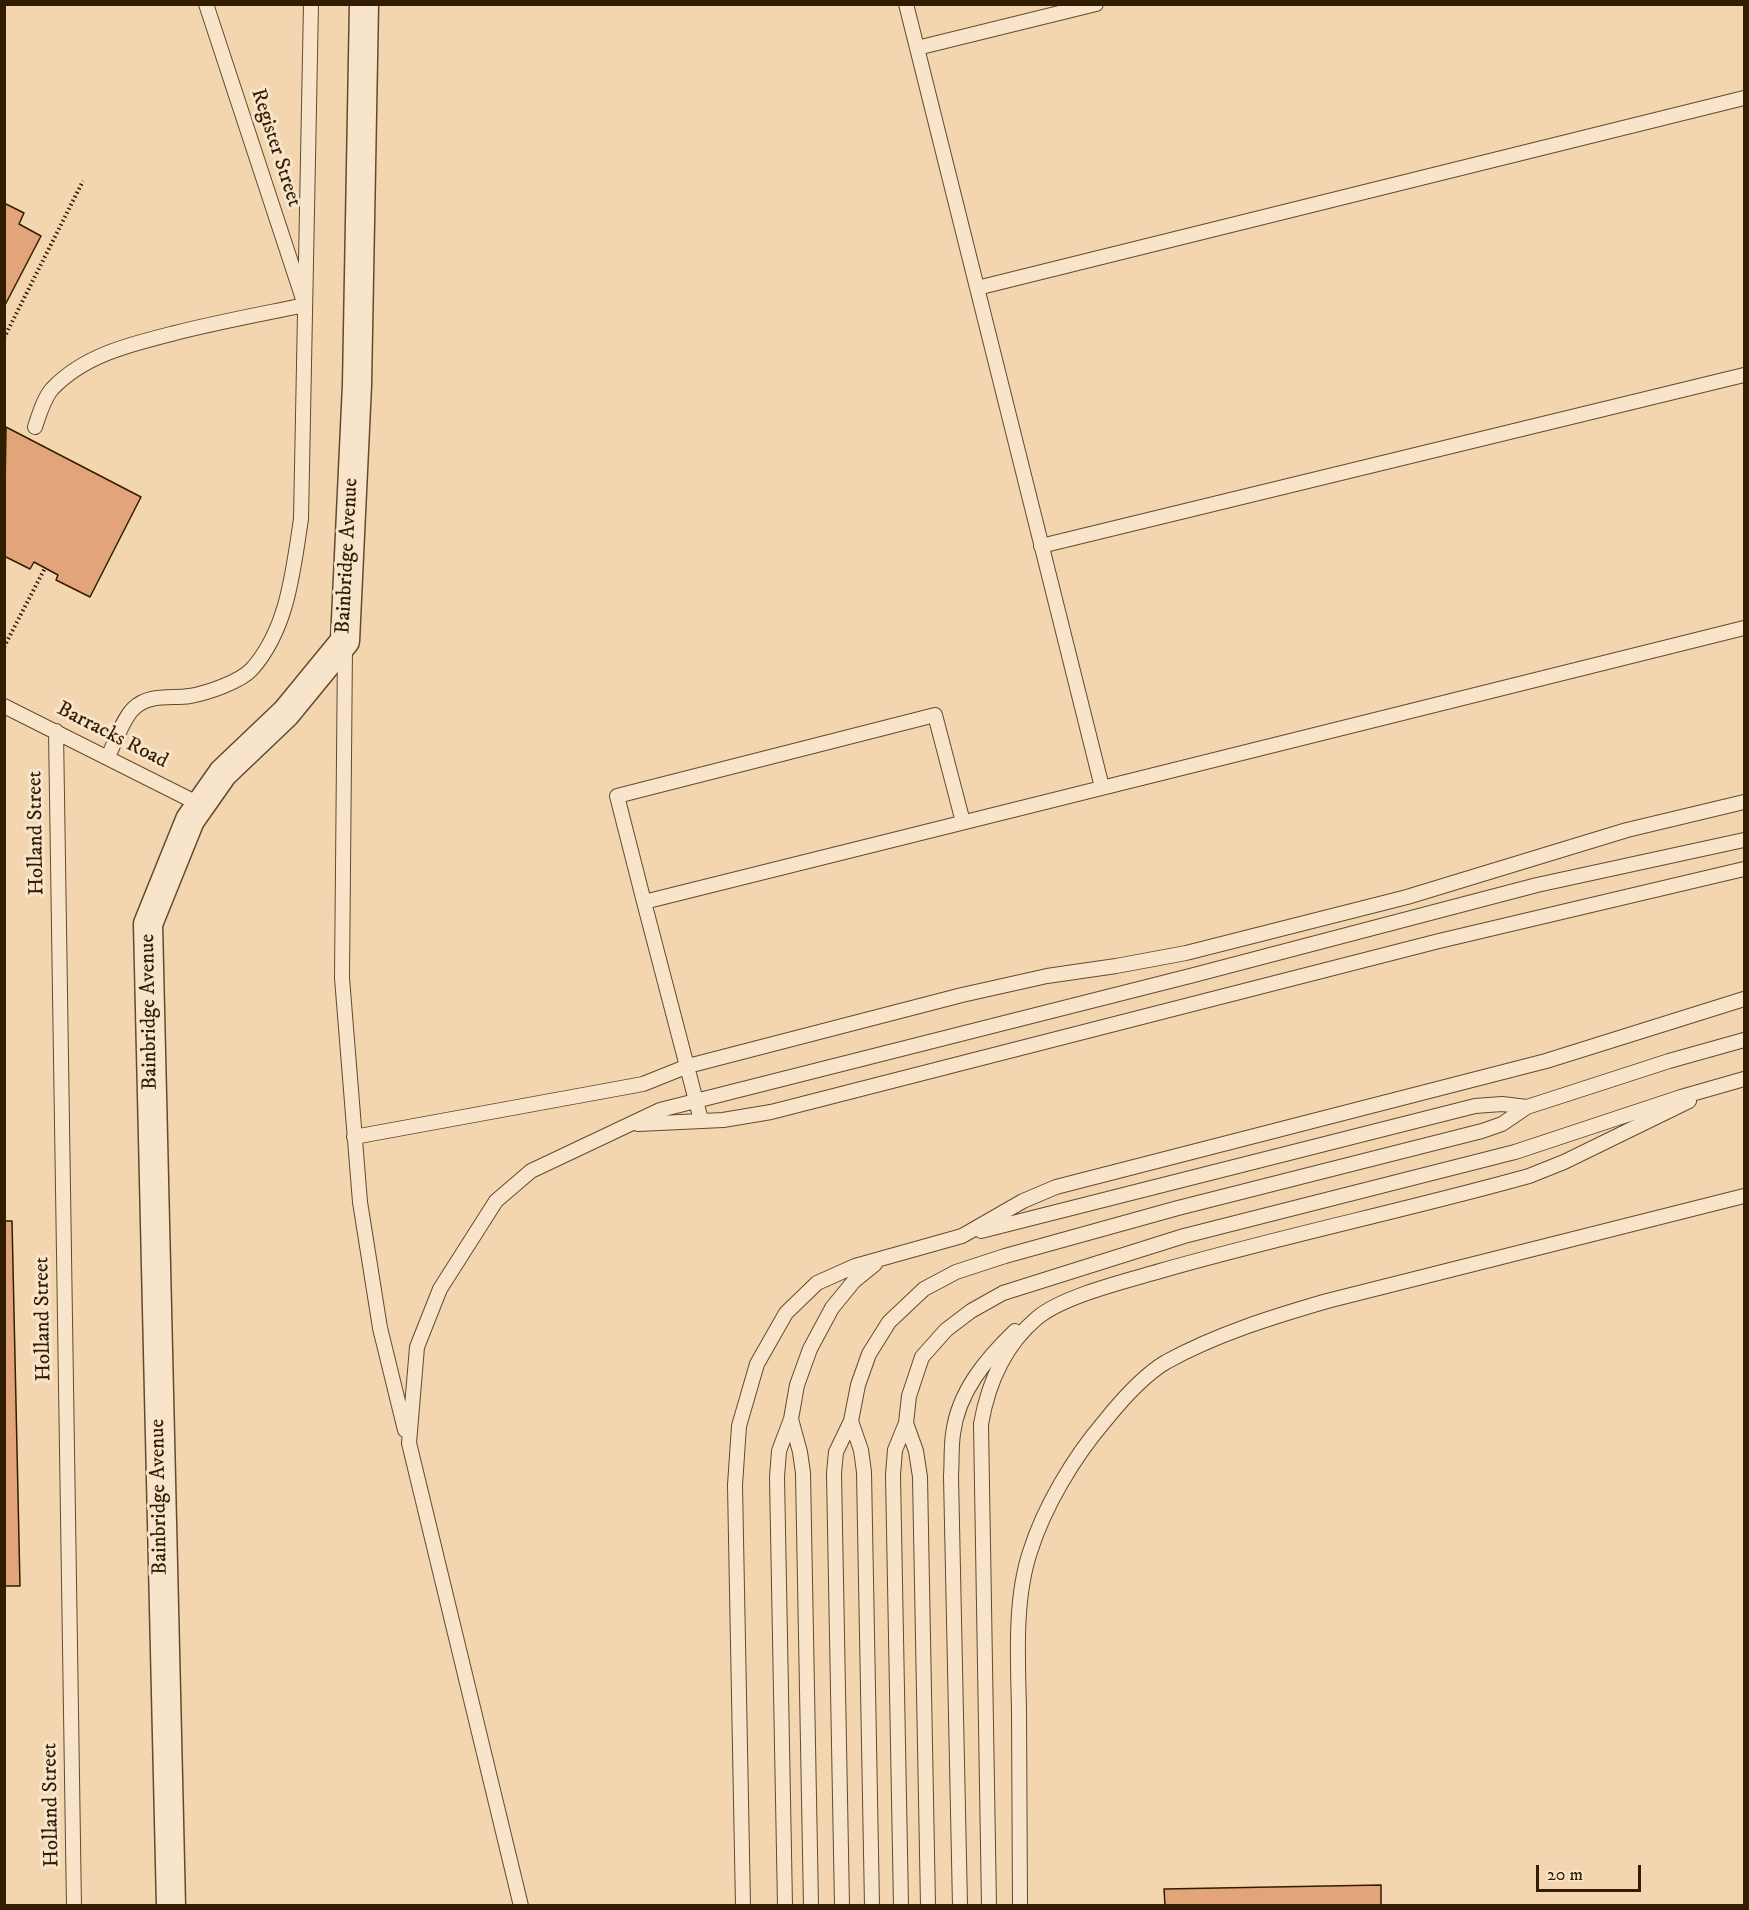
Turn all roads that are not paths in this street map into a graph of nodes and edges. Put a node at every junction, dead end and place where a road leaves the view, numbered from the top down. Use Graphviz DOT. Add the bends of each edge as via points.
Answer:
graph roads {
  1 [pos="206,4"];
  2 [pos="311,4"];
  3 [pos="364,4"];
  4 [pos="906,4"];
  5 [pos="1096,4"];
  6 [pos="917,48"];
  7 [pos="1744,98"];
  8 [pos="977,288"];
  9 [pos="305,305"];
  10 [pos="1744,375"];
  11 [pos="35,427"];
  12 [pos="1041,546"];
  13 [pos="1744,628"];
  14 [pos="345,641"];
  15 [pos="4,706"];
  16 [pos="56,731"];
  17 [pos="108,757"];
  18 [pos="1102,787"];
  19 [pos="1744,802"];
  20 [pos="201,805"];
  21 [pos="963,822"];
  22 [pos="1744,840"];
  23 [pos="1744,869"];
  24 [pos="644,902"];
  25 [pos="1744,999"];
  26 [pos="1744,1040"];
  27 [pos="688,1066"];
  28 [pos="1744,1079"];
  29 [pos="1716,1087"];
  30 [pos="697,1100"];
  31 [pos="1527,1107"];
  32 [pos="701,1120"];
  33 [pos="630,1125"];
  34 [pos="354,1137"];
  35 [pos="1744,1196"];
  36 [pos="962,1236"];
  37 [pos="882,1258"];
  38 [pos="1038,1317"];
  39 [pos="791,1419"];
  40 [pos="851,1421"];
  41 [pos="906,1423"];
  42 [pos="409,1443"];
  43 [pos="74,1905"];
  44 [pos="171,1905"];
  45 [pos="521,1905"];
  46 [pos="744,1905"];
  47 [pos="785,1905"];
  48 [pos="811,1905"];
  49 [pos="842,1905"];
  50 [pos="872,1905"];
  51 [pos="901,1905"];
  52 [pos="928,1905"];
  53 [pos="960,1905"];
  54 [pos="989,1905"];
  55 [pos="1020,1905"];
  1 -- 9 [label="lane, Register Street"];
  2 -- 9 [label="lane"];
  3 -- 14 [label="street, Bainbridge Avenue" via="357,385"];
  4 -- 6 [label="lane"];
  5 -- 6 [label="lane"];
  6 -- 8 [label="lane"];
  7 -- 8 [label="lane"];
  8 -- 12 [label="lane"];
  9 -- 11 [label="lane" via="126,346 86,363 51,390"];
  9 -- 17 [label="lane" via="301,519 283,615 251,670 231,683 190,696 143,702 132,710"];
  10 -- 12 [label="lane"];
  12 -- 18 [label="lane"];
  13 -- 18 [label="lane"];
  14 -- 20 [label="street, Bainbridge Avenue" via="286,713 223,773"];
  14 -- 34 [label="lane" via="342,978"];
  15 -- 16 [label="lane, Barracks Road"];
  16 -- 17 [label="lane, Barracks Road"];
  16 -- 43 [label="lane, Holland Street"];
  17 -- 20 [label="lane, Barracks Road"];
  18 -- 21 [label="lane"];
  19 -- 27 [label="lane" via="1627,830 1407,897 1186,953 1047,976 962,995"];
  20 -- 44 [label="street, Bainbridge Avenue" via="190,820 147,924"];
  21 -- 24 [label="lane"];
  21 -- 24 [label="lane" via="935,715 616,796"];
  22 -- 30 [label="lane" via="1537,885"];
  23 -- 32 [label="lane" via="1416,946 771,1112"];
  24 -- 27 [label="lane"];
  25 -- 36 [label="lane" via="1546,1061 1056,1186"];
  26 -- 31 [label="lane"];
  27 -- 30 [label="lane"];
  27 -- 34 [label="lane" via="643,1084"];
  28 -- 29 [label="lane"];
  29 -- 38 [label="lane" via="1529,1176 1191,1262 1099,1289"];
  29 -- 41 [label="lane" via="1515,1152 1184,1236 1003,1293 946,1330 922,1358 909,1395"];
  30 -- 32 [label="lane"];
  30 -- 33 [label="lane" via="660,1110"];
  31 -- 36 [label="lane" via="1475,1107"];
  31 -- 40 [label="lane" via="1502,1124 1482,1131 1178,1208 956,1272 924,1289 889,1322 869,1354"];
  32 -- 33 [label="lane"];
  33 -- 42 [label="lane" via="531,1172 496,1201 440,1289 417,1347"];
  34 -- 42 [label="lane" via="380,1328"];
  35 -- 55 [label="lane" via="1265,1320 1211,1340 1164,1364 1125,1397 1087,1441 1051,1503 1030,1552 1021,1596 1018,1659"];
  36 -- 37 [label="lane"];
  37 -- 39 [label="lane" via="854,1281 832,1308 796,1385"];
  37 -- 46 [label="lane" via="817,1283 786,1313 757,1364 739,1426 735,1485"];
  38 -- 53 [label="lane" via="1016,1330 978,1372 963,1398 953,1433"];
  38 -- 54 [label="lane" via="996,1371 981,1424"];
  39 -- 47 [label="lane" via="779,1451 777,1477"];
  39 -- 48 [label="lane" via="803,1473"];
  40 -- 49 [label="lane" via="836,1452 834,1473"];
  40 -- 50 [label="lane" via="864,1472"];
  41 -- 51 [label="lane" via="896,1450 893,1475"];
  41 -- 52 [label="lane" via="920,1477"];
  42 -- 45 [label="lane"];
}
